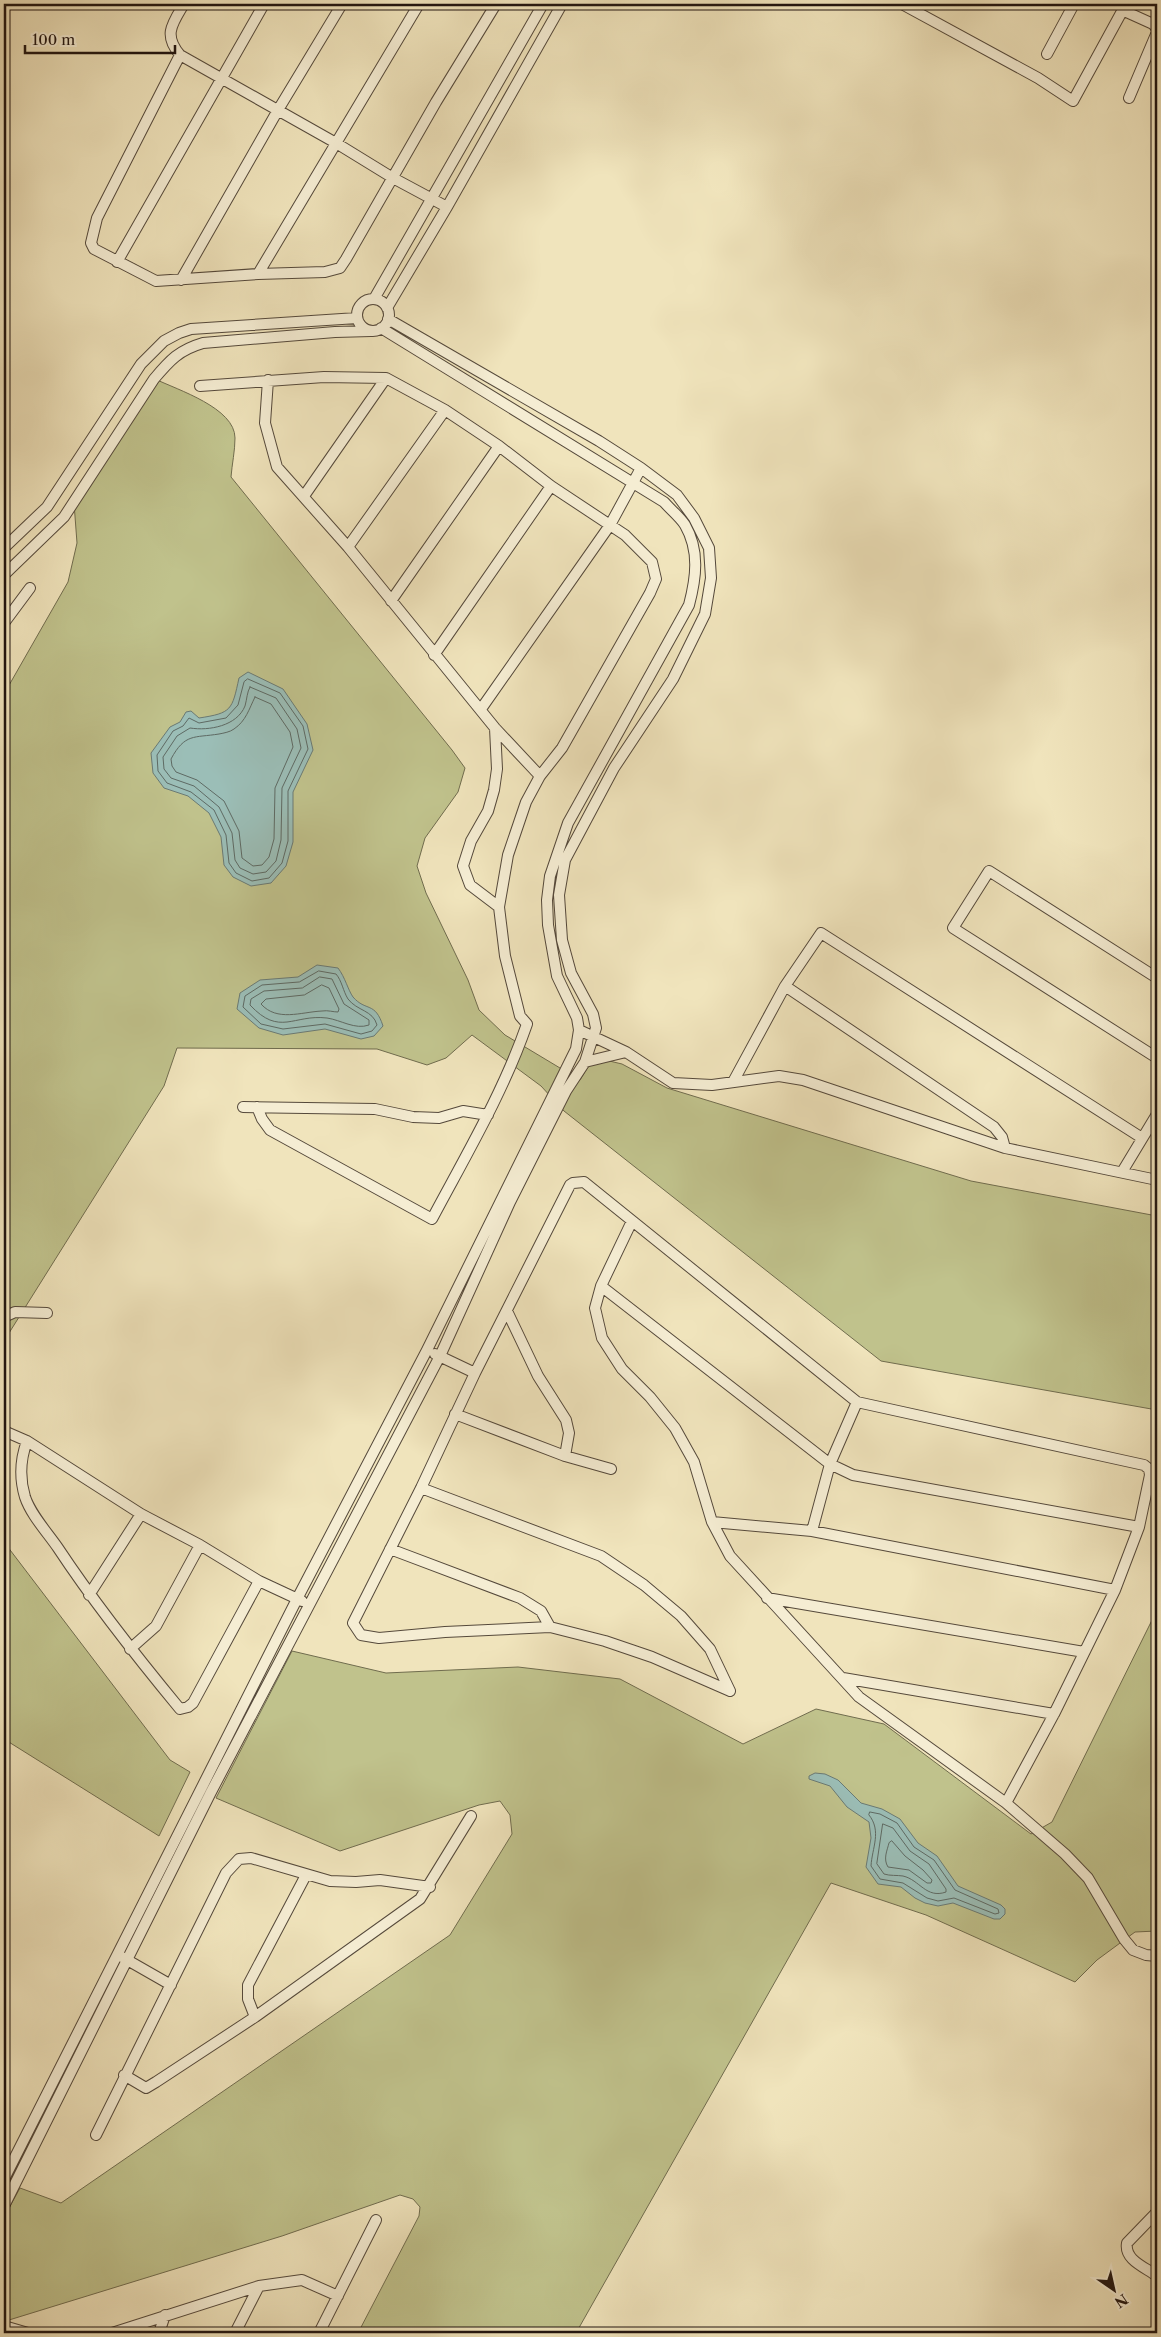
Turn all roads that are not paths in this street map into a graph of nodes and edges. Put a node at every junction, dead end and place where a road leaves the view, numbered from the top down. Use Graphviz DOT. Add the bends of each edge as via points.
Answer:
graph roads {
  1 [pos="184,4"];
  2 [pos="264,4"];
  3 [pos="342,4"];
  4 [pos="419,4"];
  5 [pos="496,4"];
  6 [pos="543,4"];
  7 [pos="562,4"];
  8 [pos="902,4"];
  9 [pos="1074,4"];
  10 [pos="1124,7"];
  11 [pos="1157,30"];
  12 [pos="1047,54"];
  13 [pos="180,55"];
  14 [pos="220,79"];
  15 [pos="1129,98"];
  16 [pos="278,110"];
  17 [pos="336,143"];
  18 [pos="393,178"];
  19 [pos="431,199"];
  20 [pos="447,206"];
  21 [pos="117,262"];
  22 [pos="258,274"];
  23 [pos="181,280"];
  24 [pos="374,299"];
  25 [pos="388,313"];
  26 [pos="357,318"];
  27 [pos="376,329"];
  28 [pos="386,378"];
  29 [pos="268,380"];
  30 [pos="200,386"];
  31 [pos="445,410"];
  32 [pos="500,446"];
  33 [pos="641,468"];
  34 [pos="634,482"];
  35 [pos="551,486"];
  36 [pos="304,496"];
  37 [pos="610,525"];
  38 [pos="348,547"];
  39 [pos="4,548"];
  40 [pos="4,575"];
  41 [pos="30,588"];
  42 [pos="391,601"];
  43 [pos="4,623"];
  44 [pos="434,655"];
  45 [pos="480,709"];
  46 [pos="494,728"];
  47 [pos="540,776"];
  48 [pos="499,907"];
  49 [pos="1157,978"];
  50 [pos="785,986"];
  51 [pos="580,1030"];
  52 [pos="595,1036"];
  53 [pos="626,1052"];
  54 [pos="1157,1058"];
  55 [pos="585,1062"];
  56 [pos="733,1082"];
  57 [pos="243,1107"];
  58 [pos="257,1107"];
  59 [pos="1157,1114"];
  60 [pos="488,1115"];
  61 [pos="1142,1138"];
  62 [pos="1005,1148"];
  63 [pos="1122,1172"];
  64 [pos="1157,1180"];
  65 [pos="632,1221"];
  66 [pos="601,1286"];
  67 [pos="507,1311"];
  68 [pos="47,1313"];
  69 [pos="4,1317"];
  70 [pos="427,1350"];
  71 [pos="440,1356"];
  72 [pos="474,1373"];
  73 [pos="857,1402"];
  74 [pos="455,1414"];
  75 [pos="4,1431"];
  76 [pos="27,1441"];
  77 [pos="565,1456"];
  78 [pos="830,1464"];
  79 [pos="611,1469"];
  80 [pos="422,1488"];
  81 [pos="141,1514"];
  82 [pos="712,1522"];
  83 [pos="1139,1527"];
  84 [pos="812,1531"];
  85 [pos="200,1546"];
  86 [pos="390,1549"];
  87 [pos="259,1581"];
  88 [pos="1115,1590"];
  89 [pos="89,1595"];
  90 [pos="767,1598"];
  91 [pos="297,1599"];
  92 [pos="311,1605"];
  93 [pos="550,1626"];
  94 [pos="130,1649"];
  95 [pos="1084,1652"];
  96 [pos="843,1678"];
  97 [pos="1054,1714"];
  98 [pos="1006,1803"];
  99 [pos="471,1816"];
  100 [pos="306,1875"];
  101 [pos="430,1887"];
  102 [pos="117,1955"];
  103 [pos="1157,1956"];
  104 [pos="127,1960"];
  105 [pos="171,1985"];
  106 [pos="255,2017"];
  107 [pos="124,2075"];
  108 [pos="96,2135"];
  109 [pos="4,2179"];
  110 [pos="4,2206"];
  111 [pos="1155,2218"];
  112 [pos="376,2220"];
  113 [pos="1157,2276"];
  114 [pos="259,2286"];
  115 [pos="338,2296"];
  116 [pos="165,2315"];
  117 [pos="4,2326"];
  118 [pos="28,2333"];
  119 [pos="112,2333"];
  120 [pos="159,2333"];
  121 [pos="235,2333"];
  122 [pos="319,2333"];
  1 -- 13 [label="street" via="170,33 171,44"];
  2 -- 14 [label="street"];
  3 -- 16 [label="street"];
  4 -- 17 [label="street"];
  5 -- 18 [label="street"];
  6 -- 19 [label="street"];
  7 -- 20 [label="street"];
  8 -- 10 [label="street" via="1038,78 1073,101"];
  9 -- 12 [label="street"];
  10 -- 11 [label="street" via="1153,24"];
  11 -- 15 [label="street"];
  13 -- 14 [label="street"];
  13 -- 21 [label="street" via="97,218 91,243 94,249"];
  14 -- 16 [label="street"];
  14 -- 21 [label="street"];
  16 -- 17 [label="street"];
  16 -- 23 [label="street"];
  17 -- 18 [label="street"];
  17 -- 22 [label="street"];
  18 -- 19 [label="street"];
  18 -- 22 [label="street" via="340,268 325,272"];
  19 -- 20 [label="street"];
  19 -- 24 [label="street"];
  20 -- 25 [label="street"];
  21 -- 23 [label="street" via="156,281"];
  22 -- 23 [label="street"];
  24 -- 25 [label="street" via="382,302"];
  24 -- 26 [label="street" via="365,301 358,308"];
  25 -- 27 [label="street"];
  25 -- 33 [label="street"];
  26 -- 27 [label="street" via="362,327"];
  26 -- 39 [label="street" via="191,329 164,341 141,364 47,507"];
  27 -- 34 [label="street"];
  27 -- 40 [label="street" via="185,348 154,379 64,517"];
  28 -- 29 [label="street"];
  28 -- 31 [label="street"];
  28 -- 36 [label="street"];
  29 -- 30 [label="street"];
  29 -- 36 [label="street" via="265,422 277,468"];
  31 -- 32 [label="street"];
  31 -- 38 [label="street"];
  32 -- 35 [label="street"];
  32 -- 42 [label="street"];
  33 -- 34 [label="street"];
  33 -- 52 [label="street" via="677,495 694,518 709,548 711,578 705,614 673,679 614,768 565,860 559,896 562,940 571,973 593,1014"];
  34 -- 37 [label="street"];
  34 -- 51 [label="street" via="664,502 685,525 695,550 696,577 690,605 568,823 550,876 547,900 552,952"];
  35 -- 37 [label="street"];
  35 -- 44 [label="street"];
  36 -- 38 [label="street"];
  37 -- 45 [label="street"];
  37 -- 47 [label="street" via="652,562 656,579 562,748"];
  38 -- 42 [label="street"];
  41 -- 43 [label="street"];
  42 -- 44 [label="street"];
  44 -- 45 [label="street"];
  45 -- 46 [label="street"];
  46 -- 47 [label="street"];
  46 -- 48 [label="street" via="497,770 494,790 488,811 471,841 462,866 470,885"];
  47 -- 48 [label="street" via="526,802 508,856"];
  48 -- 60 [label="street" via="505,956 520,1016 527,1024"];
  49 -- 54 [label="street" via="989,871 954,928"];
  50 -- 56 [label="street"];
  50 -- 61 [label="street" via="821,934"];
  50 -- 62 [label="street" via="994,1127"];
  51 -- 52 [label="street"];
  51 -- 70 [label="street" via="576,1049"];
  52 -- 53 [label="street"];
  52 -- 55 [label="street"];
  53 -- 55 [label="street"];
  53 -- 56 [label="street" via="673,1083 712,1085"];
  55 -- 71 [label="street" via="566,1091 510,1202"];
  56 -- 62 [label="street" via="780,1076 803,1080"];
  57 -- 58 [label="street"];
  58 -- 60 [label="street" via="375,1109 413,1117 439,1118 463,1111"];
  58 -- 60 [label="street" via="270,1130 432,1219"];
  59 -- 61 [label="street"];
  61 -- 63 [label="street"];
  62 -- 63 [label="street"];
  63 -- 64 [label="street"];
  65 -- 66 [label="street"];
  65 -- 67 [label="street" via="584,1182 570,1185"];
  65 -- 73 [label="street"];
  66 -- 78 [label="street"];
  66 -- 82 [label="street" via="595,1308 602,1338 622,1369 675,1428 694,1462"];
  67 -- 72 [label="street"];
  67 -- 77 [label="street" via="538,1376 566,1420 569,1433"];
  68 -- 69 [label="street" via="16,1312"];
  70 -- 71 [label="street"];
  70 -- 91 [label="street"];
  71 -- 72 [label="street"];
  71 -- 92 [label="street"];
  72 -- 74 [label="street"];
  73 -- 78 [label="street"];
  73 -- 83 [label="street" via="1144,1465 1150,1475"];
  74 -- 77 [label="street"];
  74 -- 80 [label="street"];
  75 -- 76 [label="street"];
  76 -- 81 [label="street"];
  76 -- 89 [label="street" via="21,1458 26,1498"];
  77 -- 79 [label="street"];
  78 -- 83 [label="street" via="853,1475"];
  78 -- 84 [label="street"];
  80 -- 86 [label="street"];
  80 -- 93 [label="street" via="601,1556 644,1585 681,1616 710,1649 730,1691 652,1657"];
  81 -- 85 [label="street"];
  81 -- 89 [label="street"];
  82 -- 84 [label="street"];
  82 -- 90 [label="street" via="730,1556"];
  83 -- 88 [label="street"];
  84 -- 88 [label="street"];
  85 -- 87 [label="street"];
  85 -- 94 [label="street" via="156,1626"];
  86 -- 93 [label="street" via="520,1598 541,1611"];
  86 -- 93 [label="street" via="353,1623 361,1635 379,1638"];
  87 -- 91 [label="street"];
  87 -- 94 [label="street" via="188,1707 180,1709"];
  88 -- 95 [label="street"];
  89 -- 94 [label="street"];
  90 -- 95 [label="street"];
  90 -- 96 [label="street"];
  91 -- 92 [label="street"];
  91 -- 102 [label="street"];
  92 -- 104 [label="street" via="211,1792"];
  95 -- 97 [label="street"];
  96 -- 97 [label="street"];
  96 -- 98 [label="street" via="860,1697"];
  97 -- 98 [label="street"];
  98 -- 103 [label="street" via="1088,1878 1124,1939 1134,1950"];
  99 -- 101 [label="street"];
  100 -- 101 [label="street" via="330,1881 380,1880"];
  100 -- 105 [label="street" via="251,1858 238,1859 226,1873"];
  100 -- 106 [label="street" via="248,1985 248,1999"];
  101 -- 106 [label="street" via="420,1899"];
  102 -- 104 [label="street"];
  102 -- 109 [label="street"];
  104 -- 105 [label="street"];
  104 -- 110 [label="street"];
  105 -- 107 [label="street"];
  106 -- 107 [label="street" via="146,2088"];
  107 -- 108 [label="street"];
  111 -- 113 [label="street" via="1127,2243 1126,2250 1128,2256"];
  112 -- 115 [label="street"];
  114 -- 115 [label="street" via="302,2280"];
  114 -- 116 [label="street"];
  114 -- 121 [label="street"];
  115 -- 122 [label="street"];
  116 -- 119 [label="street"];
  116 -- 120 [label="street"];
  117 -- 118 [label="street"];
}
